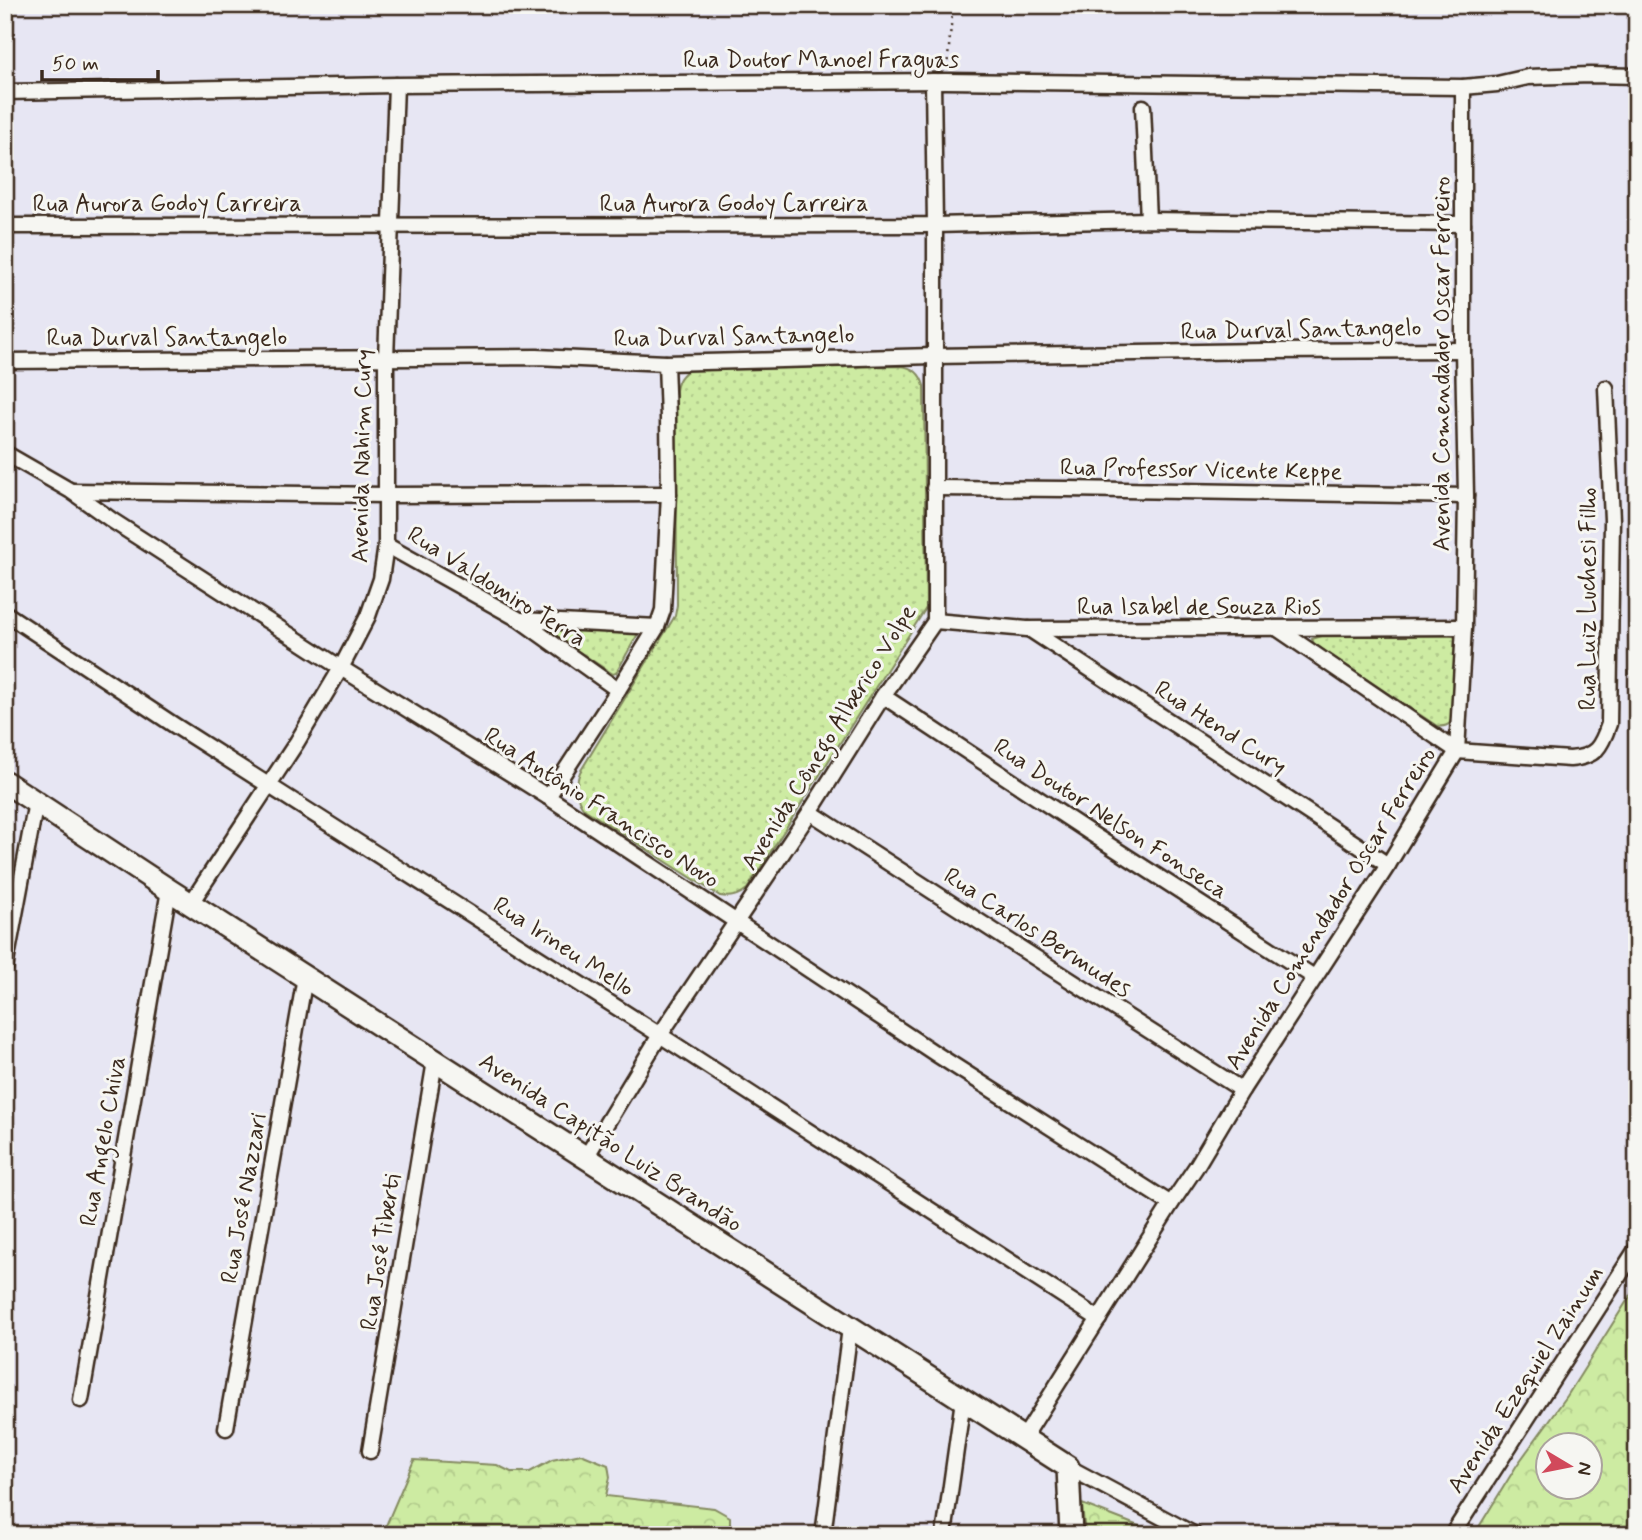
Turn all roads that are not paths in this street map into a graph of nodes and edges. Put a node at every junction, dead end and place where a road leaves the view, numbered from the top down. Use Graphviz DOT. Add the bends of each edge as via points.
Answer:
graph roads {
  1 [pos="1637,76"];
  2 [pos="940,81"];
  3 [pos="396,85"];
  4 [pos="1463,87"];
  5 [pos="5,92"];
  6 [pos="1143,107"];
  7 [pos="1148,220"];
  8 [pos="1462,224"];
  9 [pos="391,225"];
  10 [pos="935,225"];
  11 [pos="5,226"];
  12 [pos="1463,350"];
  13 [pos="934,356"];
  14 [pos="386,359"];
  15 [pos="5,361"];
  16 [pos="666,363"];
  17 [pos="1606,388"];
  18 [pos="5,453"];
  19 [pos="934,488"];
  20 [pos="71,491"];
  21 [pos="669,494"];
  22 [pos="386,495"];
  23 [pos="1466,496"];
  24 [pos="386,545"];
  25 [pos="5,613"];
  26 [pos="520,620"];
  27 [pos="935,621"];
  28 [pos="657,626"];
  29 [pos="1464,627"];
  30 [pos="1027,629"];
  31 [pos="1278,629"];
  32 [pos="341,668"];
  33 [pos="618,690"];
  34 [pos="883,696"];
  35 [pos="1457,751"];
  36 [pos="5,782"];
  37 [pos="269,784"];
  38 [pos="548,797"];
  39 [pos="36,802"];
  40 [pos="810,812"];
  41 [pos="1388,864"];
  42 [pos="169,890"];
  43 [pos="191,903"];
  44 [pos="737,922"];
  45 [pos="5,968"];
  46 [pos="305,976"];
  47 [pos="1314,977"];
  48 [pos="660,1035"];
  49 [pos="435,1061"];
  50 [pos="1242,1090"];
  51 [pos="586,1157"];
  52 [pos="1171,1203"];
  53 [pos="1637,1248"];
  54 [pos="1098,1319"];
  55 [pos="850,1328"];
  56 [pos="81,1400"];
  57 [pos="963,1400"];
  58 [pos="226,1428"];
  59 [pos="1023,1439"];
  60 [pos="370,1451"];
  61 [pos="1068,1467"];
  62 [pos="822,1535"];
  63 [pos="944,1535"];
  64 [pos="1071,1535"];
  65 [pos="1195,1535"];
  66 [pos="1452,1535"];
  1 -- 4 [label="street, Rua Doutor Manoel Fraguas" via="1528,77"];
  2 -- 3 [label="street, Rua Doutor Manoel Fraguas"];
  2 -- 4 [label="street, Rua Doutor Manoel Fraguas"];
  2 -- 10 [label="street, Avenida Cônego Alberico Volpe"];
  3 -- 5 [label="street, Rua Doutor Manoel Fraguas"];
  3 -- 9 [label="street, Avenida Nahim Cury"];
  4 -- 8 [label="street, Avenida Comendador Oscar Ferreiro"];
  6 -- 7 [label="street"];
  7 -- 8 [label="street, Rua Aurora Godoy Carreira"];
  7 -- 10 [label="street, Rua Aurora Godoy Carreira"];
  8 -- 12 [label="street, Avenida Comendador Oscar Ferreiro"];
  9 -- 10 [label="street, Rua Aurora Godoy Carreira"];
  9 -- 11 [label="street, Rua Aurora Godoy Carreira"];
  9 -- 14 [label="street, Avenida Nahim Cury"];
  10 -- 13 [label="street, Avenida Cônego Alberico Volpe"];
  12 -- 13 [label="street, Rua Durval Santangelo"];
  12 -- 23 [label="street, Avenida Comendador Oscar Ferreiro"];
  13 -- 16 [label="street, Rua Durval Santangelo"];
  13 -- 19 [label="street, Avenida Cônego Alberico Volpe"];
  14 -- 15 [label="street, Rua Durval Santangelo"];
  14 -- 16 [label="street, Rua Durval Santangelo"];
  14 -- 22 [label="street, Avenida Nahim Cury"];
  16 -- 21 [label="street"];
  17 -- 35 [label="street, Rua Luiz Luchesi Filho" via="1612,520 1609,724 1604,740 1584,758"];
  18 -- 20 [label="street, Rua Antônio Francisco Novo"];
  19 -- 23 [label="street, Rua Professor Vicente Keppe"];
  19 -- 27 [label="street, Avenida Cônego Alberico Volpe"];
  20 -- 22 [label="street"];
  20 -- 32 [label="street, Rua Antônio Francisco Novo"];
  21 -- 22 [label="street"];
  21 -- 28 [label="street" via="663,610"];
  22 -- 24 [label="street, Avenida Nahim Cury"];
  23 -- 29 [label="street, Avenida Comendador Oscar Ferreiro"];
  24 -- 26 [label="street, Rua Valdomiro Terra"];
  24 -- 32 [label="street, Avenida Nahim Cury" via="381,579 368,616"];
  25 -- 37 [label="street, Rua Irineu Mello"];
  26 -- 28 [label="street"];
  26 -- 33 [label="street, Rua Valdomiro Terra"];
  27 -- 30 [label="street, Rua Isabel de Souza Rios"];
  27 -- 34 [label="street, Avenida Cônego Alberico Volpe"];
  28 -- 33 [label="street"];
  29 -- 31 [label="street, Rua Isabel de Souza Rios"];
  29 -- 35 [label="street, Avenida Comendador Oscar Ferreiro"];
  30 -- 31 [label="street, Rua Isabel de Souza Rios"];
  30 -- 41 [label="street, Rua Hend Cury"];
  31 -- 35 [label="street"];
  32 -- 37 [label="street, Avenida Nahim Cury"];
  32 -- 38 [label="street, Rua Antônio Francisco Novo"];
  33 -- 38 [label="street"];
  34 -- 40 [label="street, Avenida Cônego Alberico Volpe"];
  34 -- 47 [label="street, Rua Doutor Nelson Fonseca"];
  35 -- 41 [label="street, Avenida Comendador Oscar Ferreiro"];
  36 -- 39 [label="main road, Avenida Capitão Luiz Brandão"];
  37 -- 43 [label="street, Avenida Nahim Cury"];
  37 -- 48 [label="street, Rua Irineu Mello"];
  38 -- 44 [label="street, Rua Antônio Francisco Novo"];
  39 -- 42 [label="main road, Avenida Capitão Luiz Brandão"];
  39 -- 45 [label="street"];
  40 -- 44 [label="street, Avenida Cônego Alberico Volpe"];
  40 -- 50 [label="street, Rua Carlos Bermudes"];
  41 -- 47 [label="street, Avenida Comendador Oscar Ferreiro"];
  42 -- 43 [label="main road, Avenida Capitão Luiz Brandão"];
  42 -- 56 [label="street, Rua Angelo Chiva"];
  43 -- 46 [label="main road, Avenida Capitão Luiz Brandão"];
  44 -- 48 [label="street, Avenida Cônego Alberico Volpe"];
  44 -- 52 [label="street, Rua Antônio Francisco Novo"];
  46 -- 49 [label="main road, Avenida Capitão Luiz Brandão"];
  46 -- 58 [label="street, Rua José Nazzari"];
  47 -- 50 [label="street, Avenida Comendador Oscar Ferreiro"];
  48 -- 51 [label="street, Avenida Cônego Alberico Volpe"];
  48 -- 54 [label="street, Rua Irineu Mello"];
  49 -- 51 [label="main road, Avenida Capitão Luiz Brandão"];
  49 -- 60 [label="street, Rua José Tiberti"];
  50 -- 52 [label="street, Avenida Comendador Oscar Ferreiro"];
  51 -- 55 [label="main road, Avenida Capitão Luiz Brandão"];
  52 -- 54 [label="street, Avenida Comendador Oscar Ferreiro"];
  53 -- 66 [label="street, Avenida Ezequiel Zainum"];
  54 -- 59 [label="street, Avenida Comendador Oscar Ferreiro"];
  55 -- 57 [label="main road, Avenida Capitão Luiz Brandão"];
  55 -- 62 [label="street"];
  57 -- 59 [label="main road, Avenida Capitão Luiz Brandão"];
  57 -- 63 [label="street"];
  59 -- 61 [label="main road, Avenida Capitão Luiz Brandão"];
  61 -- 64 [label="main road"];
  61 -- 65 [label="street, Avenida Capitão Luiz Brandão"];
}
